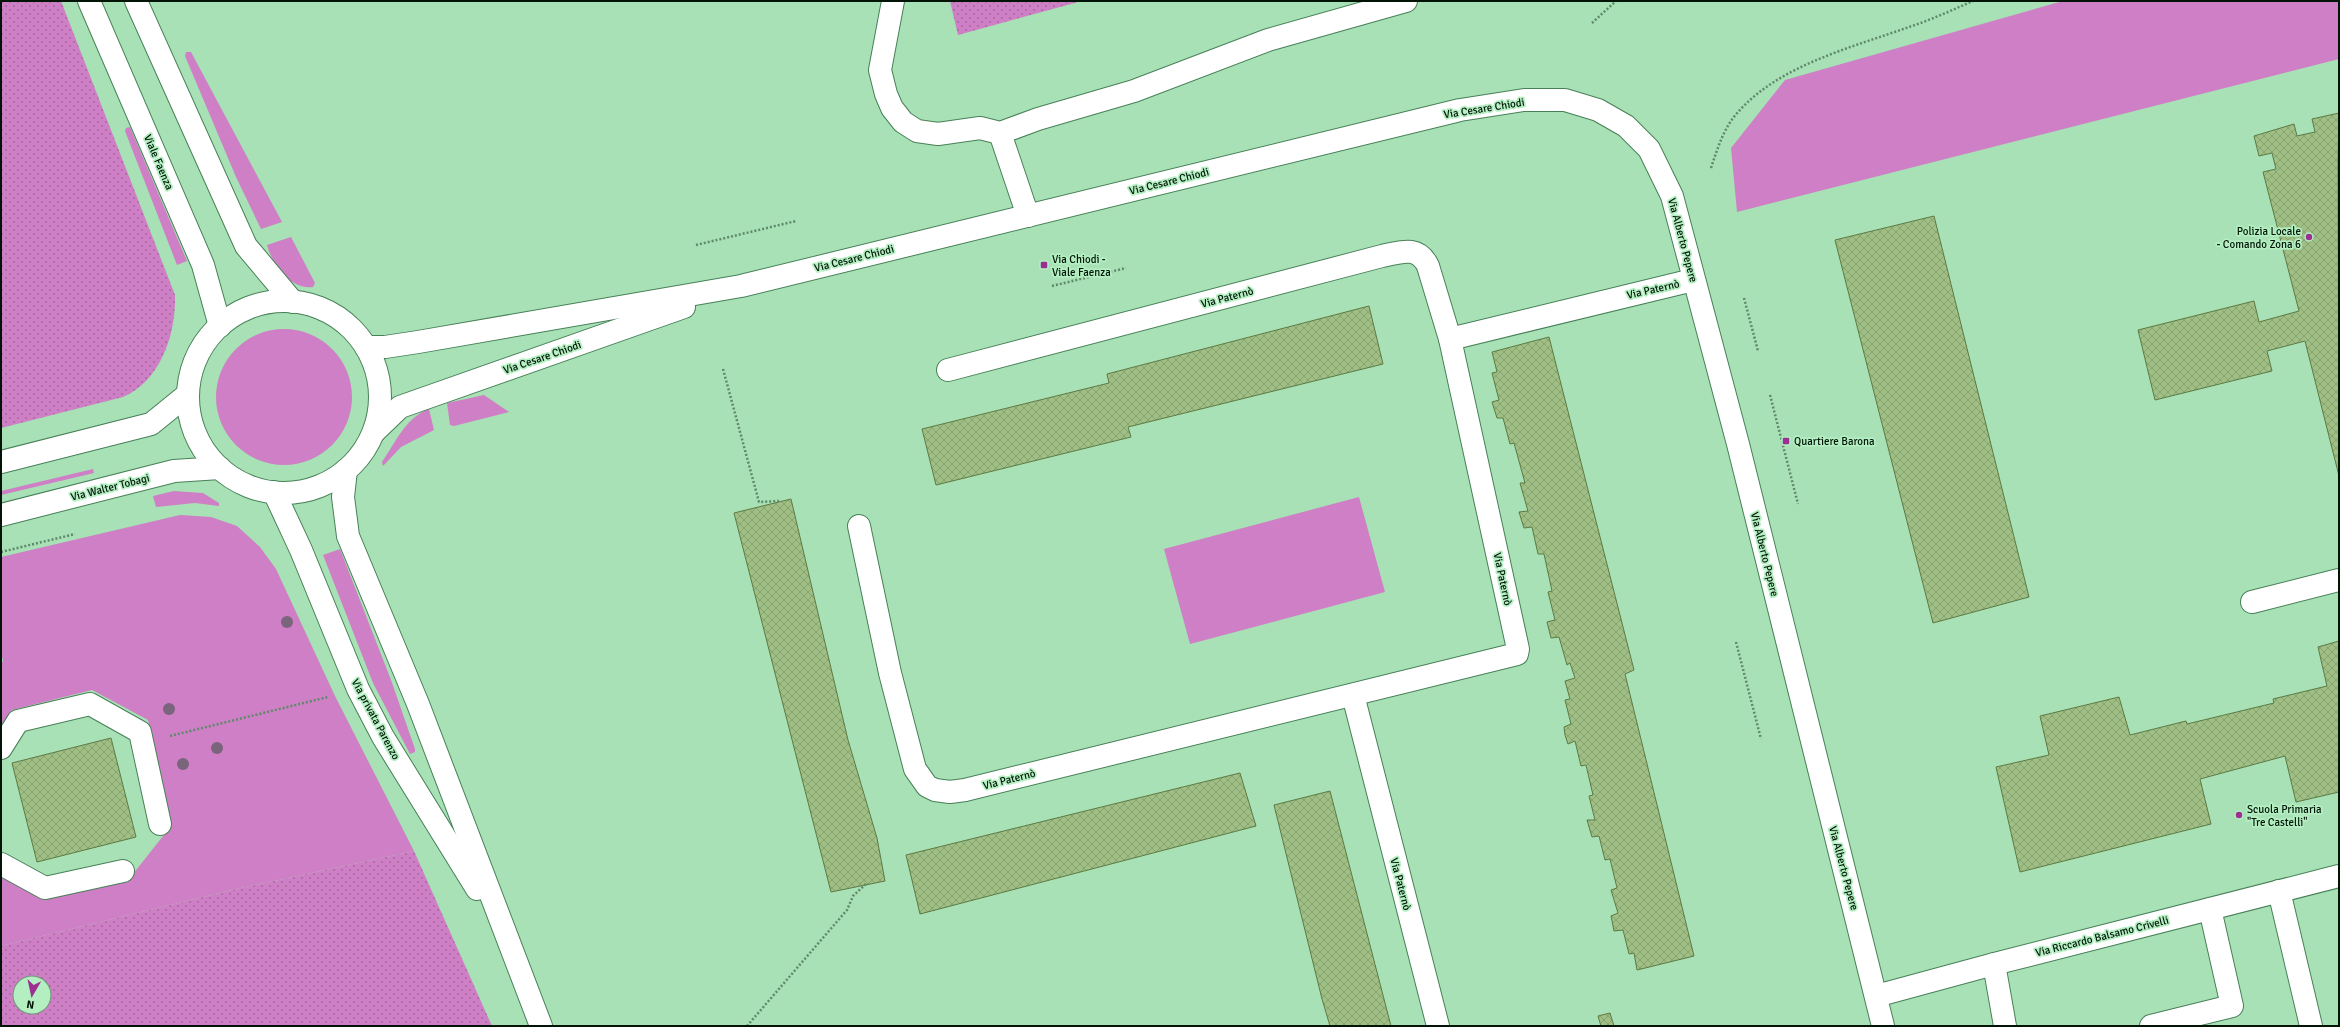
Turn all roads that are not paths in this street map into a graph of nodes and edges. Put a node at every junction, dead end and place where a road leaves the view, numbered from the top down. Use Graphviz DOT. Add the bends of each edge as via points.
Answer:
graph roads {
  1 [pos="89,1"];
  2 [pos="136,1"];
  3 [pos="893,1"];
  4 [pos="1406,1"];
  5 [pos="1598,110"];
  6 [pos="1000,133"];
  7 [pos="1028,216"];
  8 [pos="1693,280"];
  9 [pos="742,286"];
  10 [pos="293,302"];
  11 [pos="220,326"];
  12 [pos="1450,339"];
  13 [pos="366,347"];
  14 [pos="948,370"];
  15 [pos="188,394"];
  16 [pos="374,432"];
  17 [pos="1,462"];
  18 [pos="220,468"];
  19 [pos="346,470"];
  20 [pos="274,492"];
  21 [pos="1,515"];
  22 [pos="859,526"];
  23 [pos="2339,580"];
  24 [pos="2252,602"];
  25 [pos="1353,695"];
  26 [pos="1,748"];
  27 [pos="160,824"];
  28 [pos="1,864"];
  29 [pos="123,871"];
  30 [pos="2339,876"];
  31 [pos="2279,892"];
  32 [pos="2210,909"];
  33 [pos="504,932"];
  34 [pos="1994,964"];
  35 [pos="1876,996"];
  36 [pos="542,1026"];
  37 [pos="1438,1026"];
  38 [pos="1883,1026"];
  39 [pos="2005,1026"];
  40 [pos="2151,1026"];
  41 [pos="2311,1026"];
  1 -- 11 [label="street, Viale Faenza" via="203,265"];
  2 -- 10 [label="street" via="246,246"];
  3 -- 6 [label="street" via="880,70 892,108 903,122 917,131 938,134 980,128"];
  4 -- 6 [label="street" via="1268,40 1134,91"];
  5 -- 7 [label="street, Via Cesare Chiodi" via="1565,100 1524,100 1460,110"];
  5 -- 8 [label="street, Via Alberto Pepere" via="1626,126 1649,149 1673,201"];
  6 -- 7 [label="street"];
  7 -- 9 [label="street, Via Cesare Chiodi"];
  8 -- 12 [label="street, Via Paternò"];
  8 -- 35 [label="street, Via Alberto Pepere" via="1738,444"];
  9 -- 13 [label="street, Via Cesare Chiodi" via="385,348"];
  9 -- 16 [label="street, Via Cesare Chiodi" via="400,407"];
  10 -- 11 [label="street" via="271,302 249,308"];
  10 -- 13 [label="street" via="308,304 335,316 358,335"];
  11 -- 15 [label="street" via="200,351 192,372"];
  12 -- 14 [label="street, Via Paternò" via="1428,266 1424,259 1410,250"];
  12 -- 25 [label="street, Via Paternò" via="1518,649 1517,654"];
  13 -- 16 [label="street" via="376,367 380,389 380,411"];
  15 -- 17 [label="street" via="151,424"];
  15 -- 18 [label="street" via="194,429 204,451"];
  16 -- 19 [label="street" via="366,449"];
  18 -- 20 [label="street" via="240,482"];
  18 -- 21 [label="street, Via Walter Tobagi" via="174,471"];
  19 -- 20 [label="street" via="318,488"];
  19 -- 33 [label="street, Via privata Parenzo" via="343,497 348,536 418,704"];
  20 -- 33 [label="street, Via privata Parenzo" via="301,550 358,689 380,730"];
  22 -- 25 [label="street, Via Paternò" via="890,673 915,769 927,786 935,790 965,790"];
  23 -- 24 [label="street"];
  25 -- 37 [label="street, Via Paternò"];
  26 -- 27 [label="street" via="18,721 90,704 140,732"];
  28 -- 29 [label="street" via="44,888"];
  30 -- 31 [label="street, Via Riccardo Balsamo Crivelli"];
  31 -- 32 [label="street, Via Riccardo Balsamo Crivelli"];
  31 -- 41 [label="street"];
  32 -- 34 [label="street, Via Riccardo Balsamo Crivelli"];
  32 -- 40 [label="street" via="2232,1006"];
  33 -- 36 [label="street, Via privata Parenzo"];
  34 -- 35 [label="street, Via Riccardo Balsamo Crivelli"];
  34 -- 39 [label="street"];
  35 -- 38 [label="street, Via Alberto Pepere"];
}
